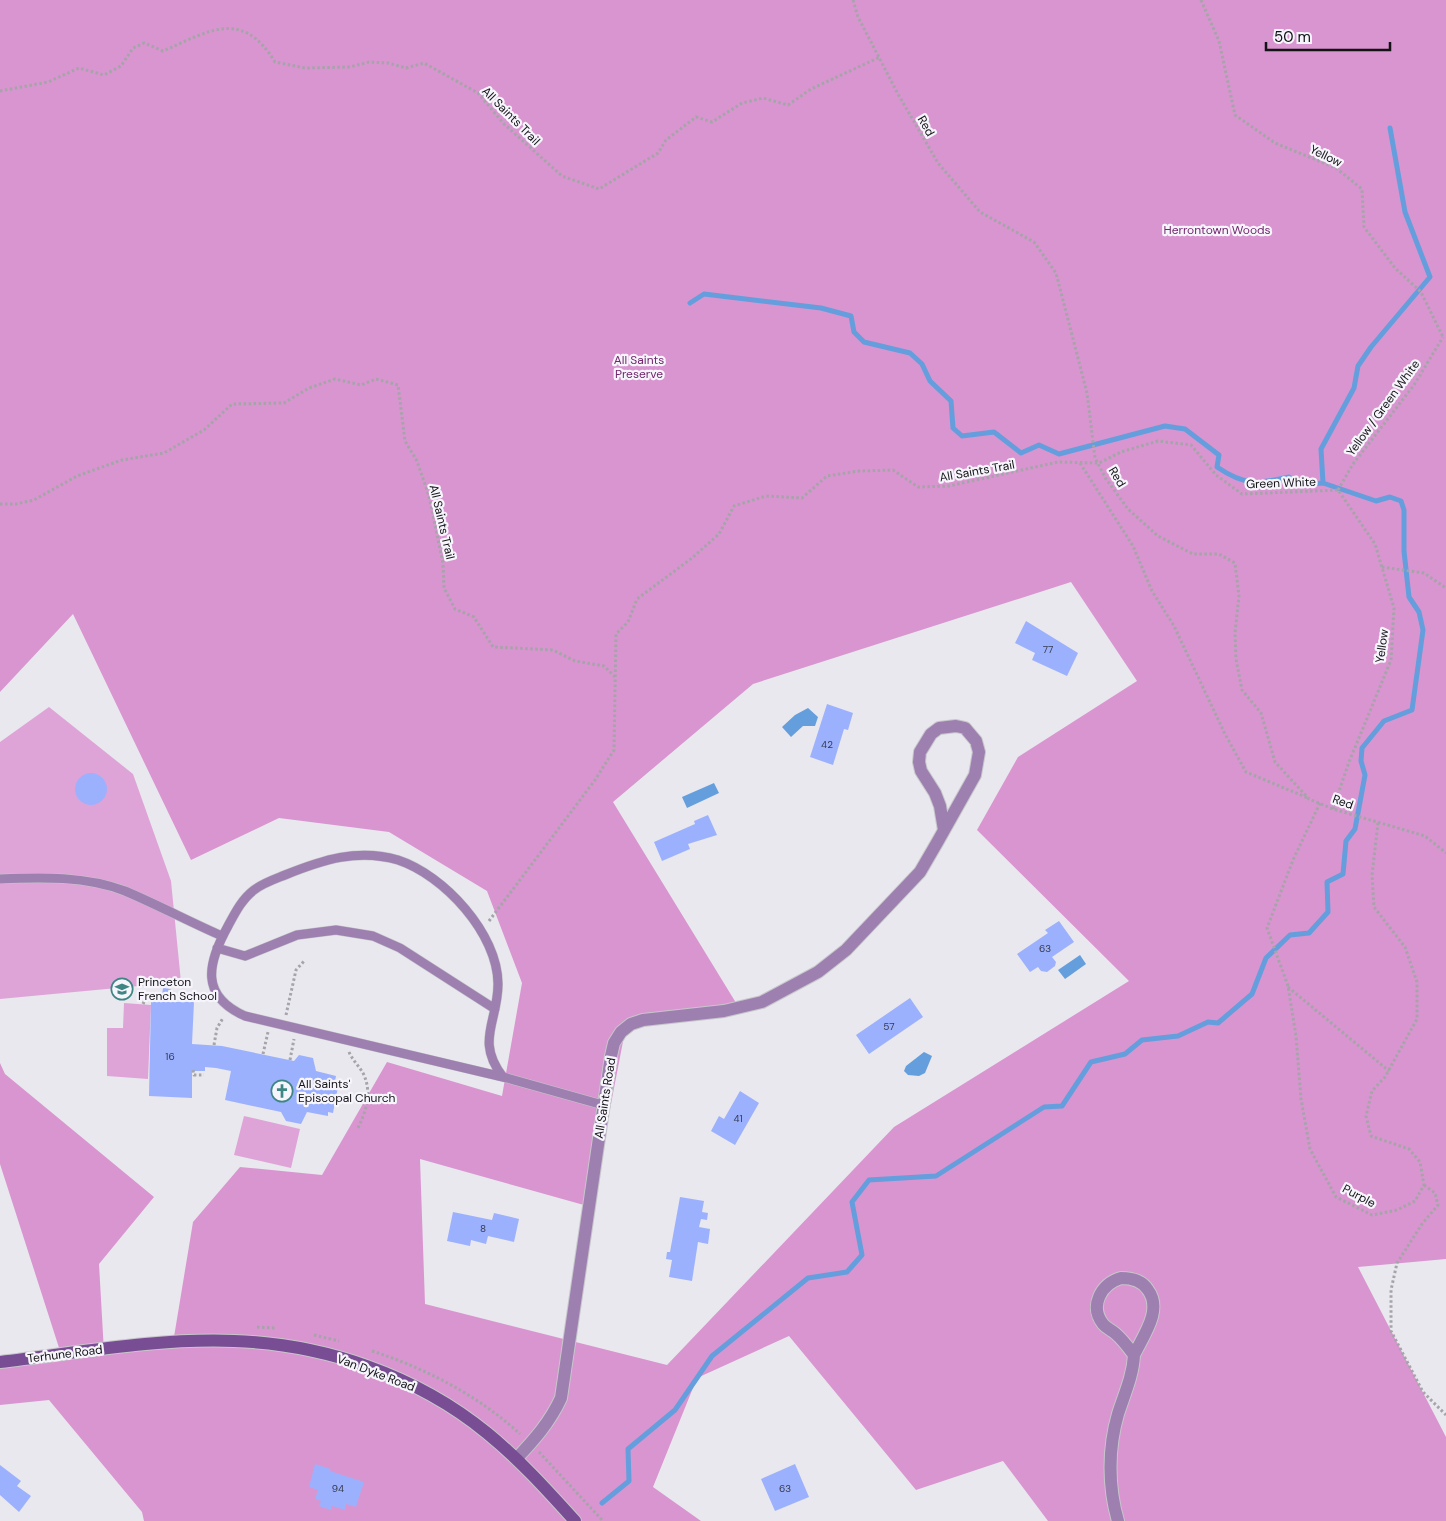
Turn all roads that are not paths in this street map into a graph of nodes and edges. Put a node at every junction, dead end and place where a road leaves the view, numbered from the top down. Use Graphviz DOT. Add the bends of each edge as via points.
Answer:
graph roads {
  1 [pos="944,830"];
  2 [pos="0,879"];
  3 [pos="222,936"];
  4 [pos="217,948"];
  5 [pos="495,1009"];
  6 [pos="504,1077"];
  7 [pos="603,1105"];
  8 [pos="129,1345"];
  9 [pos="1134,1355"];
  10 [pos="0,1362"];
  11 [pos="517,1458"];
  12 [pos="575,1521"];
  13 [pos="1118,1521"];
  1 -- 1 [label="street, All Saints Road" via="974,775 979,752 972,734 956,726 939,728 931,734 920,752 921,771 935,793"];
  1 -- 7 [label="street, All Saints Road" via="920,872 846,950 818,972 762,1002 724,1011 643,1020 621,1032 614,1043"];
  2 -- 3 [label="lane" via="35,877 97,884 124,891"];
  3 -- 4 [label="lane"];
  3 -- 5 [label="lane" via="254,890 314,862 365,856 399,861 432,879 460,903 481,932 498,982"];
  4 -- 5 [label="lane" via="245,956 297,935 336,930 373,936 400,948"];
  4 -- 6 [label="lane" via="211,966 212,985 222,1002 245,1016"];
  5 -- 6 [label="lane" via="488,1039 492,1058"];
  6 -- 7 [label="lane"];
  7 -- 11 [label="street, All Saints Road" via="561,1398 540,1432"];
  8 -- 10 [label="street, Terhune Road"];
  8 -- 11 [label="street, Van Dyke Road" via="206,1341 261,1343 308,1349 352,1361 422,1390 460,1414"];
  9 -- 9 [label="street" via="1153,1315 1153,1300 1138,1280 1121,1278 1100,1292 1097,1308 1102,1323 1125,1342"];
  9 -- 13 [label="street" via="1117,1417 1111,1455 1112,1494"];
  11 -- 12 [label="street, Van Dyke Road"];
}
